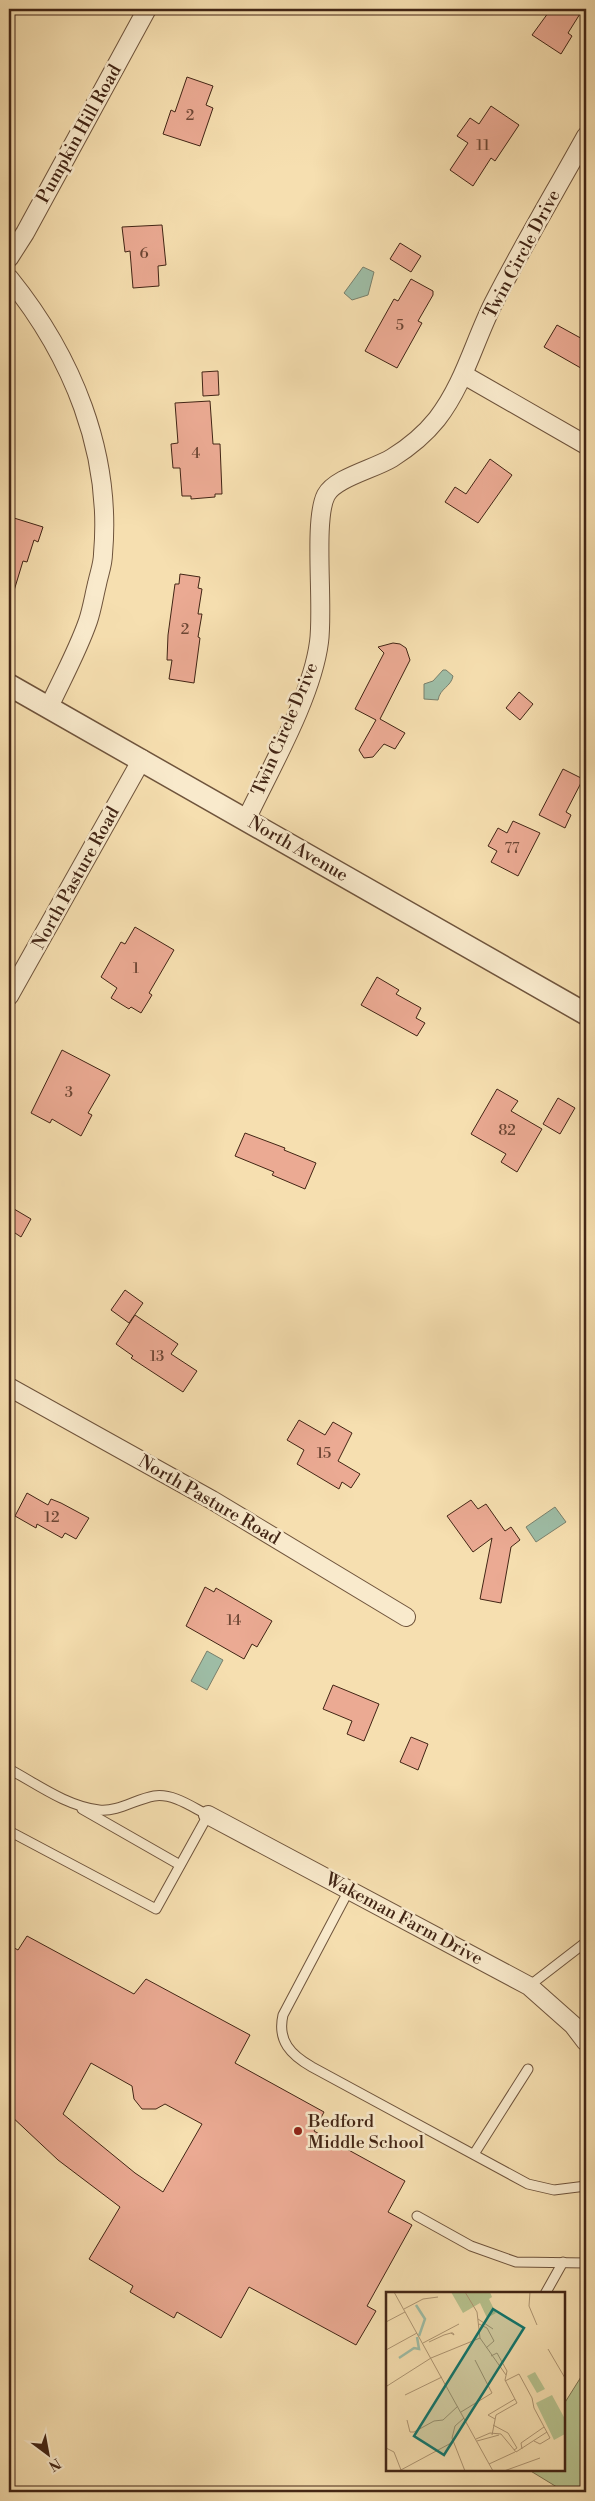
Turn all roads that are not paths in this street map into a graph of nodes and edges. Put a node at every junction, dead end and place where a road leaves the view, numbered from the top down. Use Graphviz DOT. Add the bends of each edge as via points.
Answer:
graph roads {
  1 [pos="147,9"];
  2 [pos="586,136"];
  3 [pos="9,258"];
  4 [pos="9,278"];
  5 [pos="464,375"];
  6 [pos="586,445"];
  7 [pos="9,685"];
  8 [pos="49,707"];
  9 [pos="142,759"];
  10 [pos="246,820"];
  11 [pos="9,996"];
  12 [pos="586,1014"];
  13 [pos="9,1387"];
  14 [pos="406,1617"];
  15 [pos="9,1769"];
  16 [pos="73,1804"];
  17 [pos="208,1815"];
  18 [pos="9,1831"];
  19 [pos="180,1864"];
  20 [pos="349,1890"];
  21 [pos="586,1942"];
  22 [pos="529,1986"];
  23 [pos="586,2042"];
  24 [pos="528,2069"];
  25 [pos="474,2154"];
  26 [pos="586,2186"];
  27 [pos="417,2216"];
  28 [pos="563,2262"];
  29 [pos="586,2263"];
  30 [pos="546,2292"];
  1 -- 3 [label="street, Pumpkin Hill Road"];
  2 -- 5 [label="street, Twin Circle Drive" via="493,304 471,351"];
  4 -- 8 [label="street" via="37,314 76,384 88,418 100,473 104,555 88,621"];
  5 -- 6 [label="street"];
  5 -- 10 [label="street, Twin Circle Drive" via="447,405 425,432 392,458 342,480 326,494 321,517 322,602 314,666"];
  7 -- 8 [label="street, North Avenue"];
  8 -- 9 [label="street, North Avenue"];
  9 -- 10 [label="street, North Avenue"];
  9 -- 11 [label="street, North Pasture Road"];
  10 -- 12 [label="street, North Avenue"];
  13 -- 14 [label="street, North Pasture Road" via="212,1500"];
  15 -- 16 [label="lane"];
  16 -- 17 [label="lane" via="100,1810 126,1806 155,1796 173,1798"];
  16 -- 19 [label="lane"];
  17 -- 19 [label="lane"];
  17 -- 20 [label="street, Wakeman Farm Drive"];
  18 -- 19 [label="lane" via="156,1909"];
  20 -- 22 [label="street, Wakeman Farm Drive"];
  20 -- 25 [label="lane" via="283,2015 284,2041 300,2060"];
  21 -- 22 [label="lane"];
  22 -- 23 [label="street, Wakeman Farm Drive" via="573,2025"];
  24 -- 25 [label="lane"];
  25 -- 26 [label="lane" via="528,2184 554,2190"];
  27 -- 28 [label="lane" via="471,2246 516,2262"];
  28 -- 29 [label="lane"];
  28 -- 30 [label="lane"];
}
